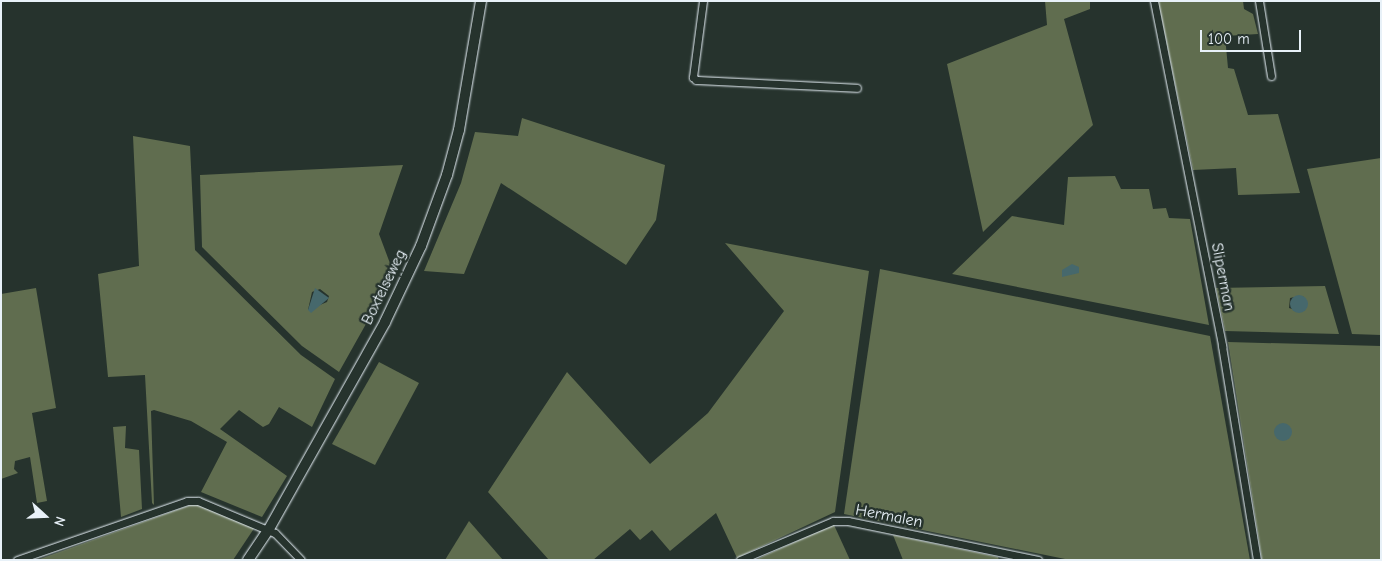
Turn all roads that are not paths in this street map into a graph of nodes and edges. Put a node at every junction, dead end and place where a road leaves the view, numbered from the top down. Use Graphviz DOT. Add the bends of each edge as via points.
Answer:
graph roads {
  1 [pos="481,1"];
  2 [pos="703,1"];
  3 [pos="1154,1"];
  4 [pos="1258,1"];
  5 [pos="1271,76"];
  6 [pos="857,88"];
  7 [pos="268,529"];
  8 [pos="17,560"];
  9 [pos="248,560"];
  10 [pos="301,560"];
  11 [pos="740,560"];
  12 [pos="1038,560"];
  13 [pos="1257,560"];
  1 -- 7 [label="main road, Boxtelseweg" via="459,130 433,216 385,322"];
  2 -- 6 [label="street" via="693,77 696,80"];
  3 -- 13 [label="street, Sliperman" via="1222,346"];
  4 -- 5 [label="street"];
  7 -- 8 [label="street" via="208,502 187,501"];
  7 -- 9 [label="main road, Boxtelseweg"];
  7 -- 10 [label="street" via="282,538"];
  11 -- 12 [label="street, Hermalen" via="833,521 848,521"];
}
